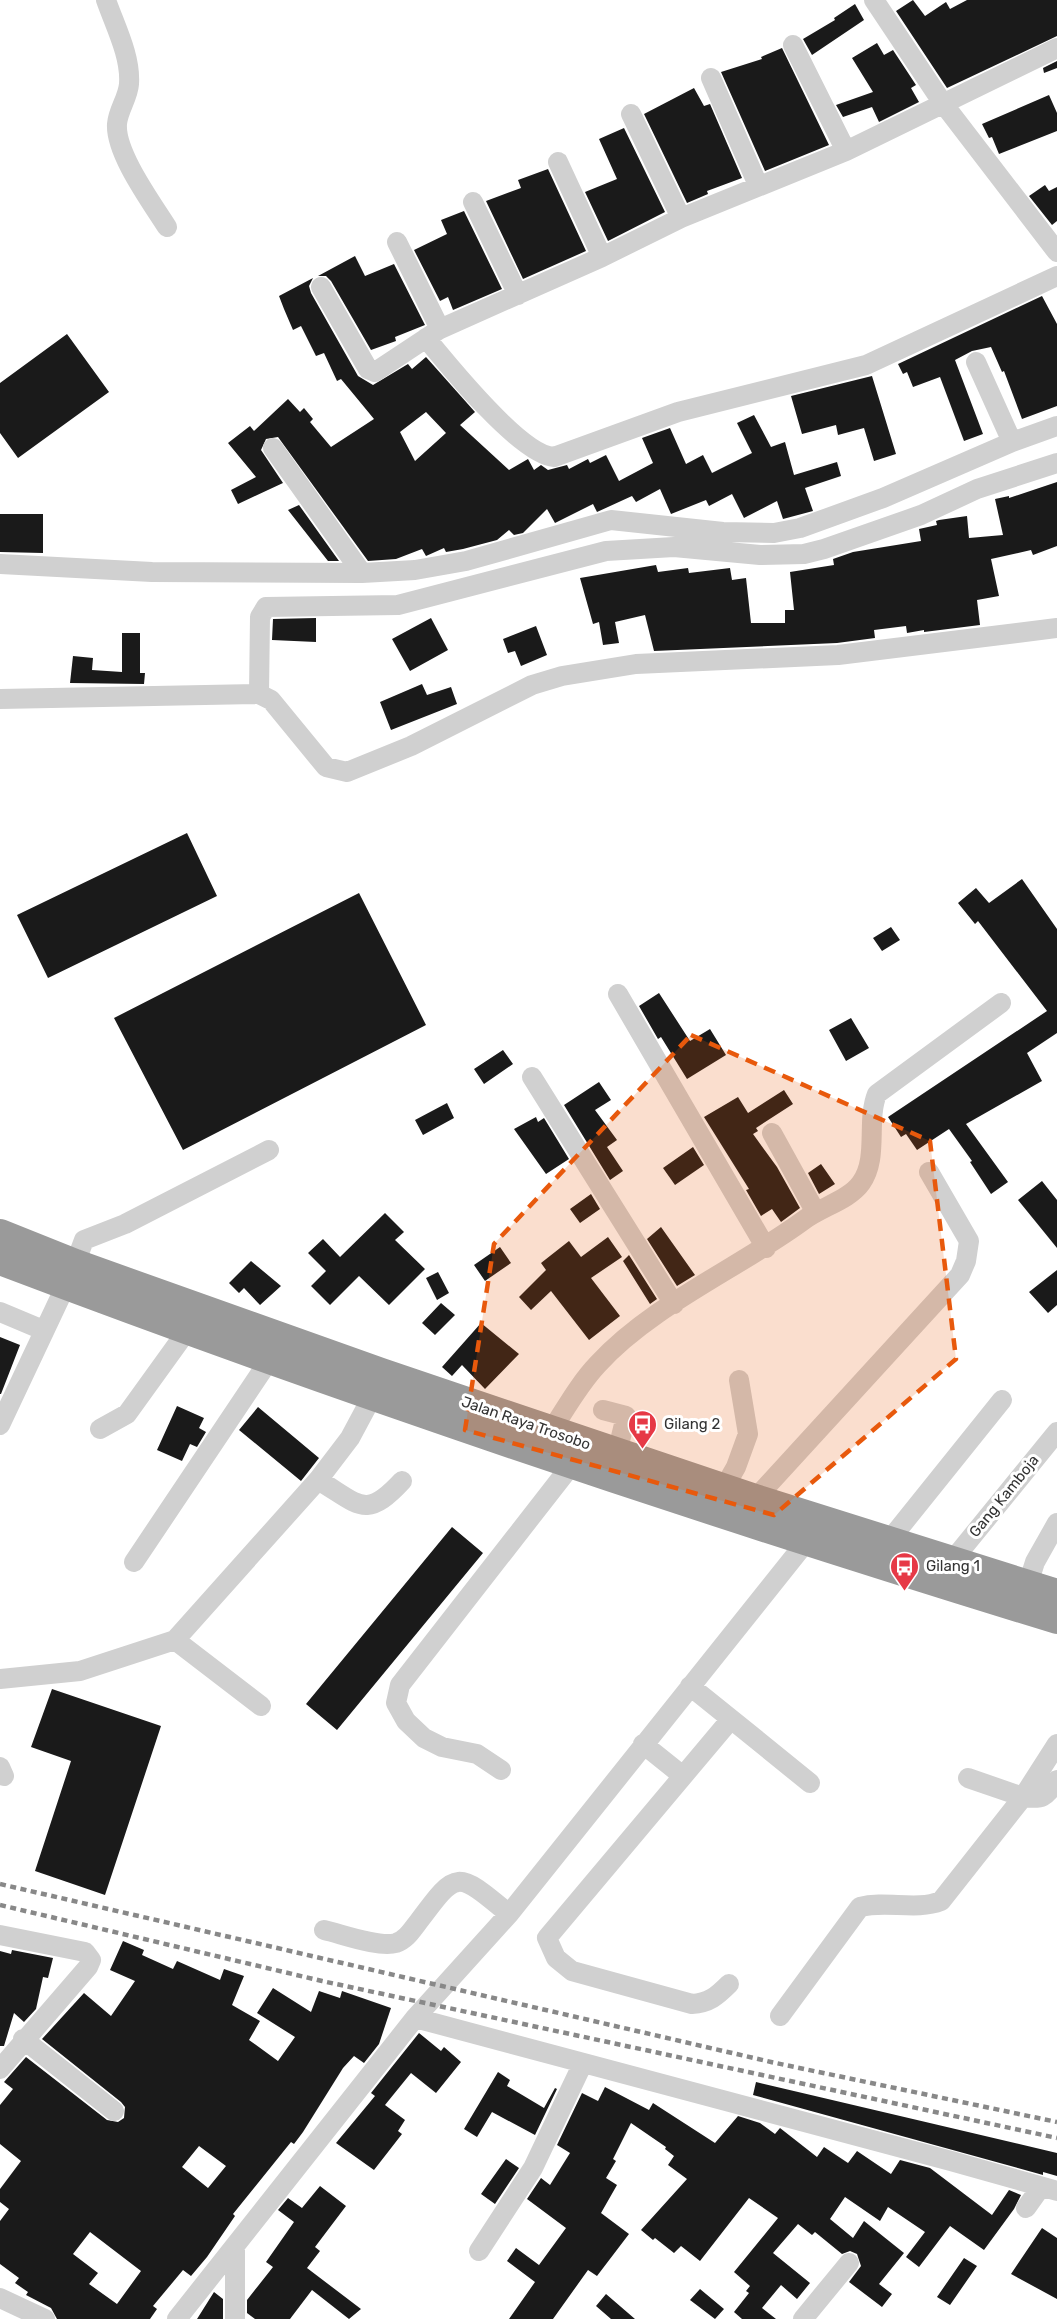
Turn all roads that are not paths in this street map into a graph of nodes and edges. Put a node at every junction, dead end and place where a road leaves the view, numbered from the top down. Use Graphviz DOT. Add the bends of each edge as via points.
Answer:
graph roads {
  1 [pos="106,0"];
  2 [pos="874,0"];
  3 [pos="793,45"];
  4 [pos="1057,48"];
  5 [pos="711,78"];
  6 [pos="942,102"];
  7 [pos="631,114"];
  8 [pos="846,151"];
  9 [pos="558,162"];
  10 [pos="758,185"];
  11 [pos="473,202"];
  12 [pos="681,218"];
  13 [pos="167,227"];
  14 [pos="397,242"];
  15 [pos="1057,252"];
  16 [pos="602,257"];
  17 [pos="1057,276"];
  18 [pos="321,287"];
  19 [pos="518,295"];
  20 [pos="433,334"];
  21 [pos="976,362"];
  22 [pos="1057,426"];
  23 [pos="1012,442"];
  24 [pos="273,448"];
  25 [pos="1057,463"];
  26 [pos="0,564"];
  27 [pos="362,573"];
  28 [pos="1057,628"];
  29 [pos="259,694"];
  30 [pos="0,699"];
  31 [pos="618,994"];
  32 [pos="1001,1003"];
  33 [pos="532,1077"];
  34 [pos="772,1133"];
  35 [pos="269,1150"];
  36 [pos="928,1172"];
  37 [pos="815,1211"];
  38 [pos="0,1234"];
  39 [pos="766,1248"];
  40 [pos="0,1260"];
  41 [pos="70,1274"];
  42 [pos="674,1304"];
  43 [pos="0,1312"];
  44 [pos="189,1328"];
  45 [pos="43,1330"];
  46 [pos="270,1359"];
  47 [pos="739,1380"];
  48 [pos="373,1395"];
  49 [pos="1002,1400"];
  50 [pos="603,1410"];
  51 [pos="0,1425"];
  52 [pos="100,1429"];
  53 [pos="551,1431"];
  54 [pos="1057,1432"];
  55 [pos="617,1453"];
  56 [pos="573,1463"];
  57 [pos="318,1480"];
  58 [pos="402,1481"];
  59 [pos="724,1488"];
  60 [pos="755,1499"];
  61 [pos="1057,1523"];
  62 [pos="806,1542"];
  63 [pos="888,1542"];
  64 [pos="952,1561"];
  65 [pos="134,1562"];
  66 [pos="1028,1584"];
  67 [pos="1057,1594"];
  68 [pos="1057,1619"];
  69 [pos="175,1640"];
  70 [pos="0,1679"];
  71 [pos="690,1686"];
  72 [pos="261,1706"];
  73 [pos="731,1719"];
  74 [pos="643,1744"];
  75 [pos="1057,1744"];
  76 [pos="501,1770"];
  77 [pos="683,1776"];
  78 [pos="968,1778"];
  79 [pos="1057,1780"];
  80 [pos="810,1783"];
  81 [pos="1023,1797"];
  82 [pos="509,1914"];
  83 [pos="324,1930"];
  84 [pos="0,1935"];
  85 [pos="729,1984"];
  86 [pos="780,2016"];
  87 [pos="415,2018"];
  88 [pos="23,2039"];
  89 [pos="583,2063"];
  90 [pos="1,2066"];
  91 [pos="114,2111"];
  92 [pos="1049,2189"];
  93 [pos="1026,2208"];
  94 [pos="235,2246"];
  95 [pos="479,2251"];
  96 [pos="849,2263"];
  97 [pos="0,2298"];
  98 [pos="45,2319"];
  99 [pos="177,2319"];
  100 [pos="235,2319"];
  101 [pos="803,2319"];
  1 -- 13 [label="street" via="129,71 118,136 139,183"];
  2 -- 6 [label="street"];
  3 -- 8 [label="street"];
  4 -- 6 [label="street"];
  5 -- 10 [label="street"];
  6 -- 8 [label="street"];
  6 -- 15 [label="street"];
  7 -- 12 [label="street"];
  8 -- 10 [label="street"];
  9 -- 16 [label="street"];
  10 -- 12 [label="street"];
  11 -- 19 [label="street"];
  12 -- 16 [label="street"];
  14 -- 20 [label="street"];
  16 -- 19 [label="street"];
  17 -- 20 [label="street" via="866,365 678,412 554,457 544,457 477,397"];
  18 -- 20 [label="street" via="371,371"];
  19 -- 20 [label="street"];
  21 -- 23 [label="street"];
  22 -- 23 [label="street"];
  23 -- 27 [label="street" via="883,498 800,528 748,533 610,520 466,561 415,570"];
  24 -- 27 [label="street"];
  25 -- 29 [label="street" via="804,554 760,555 674,547 606,551 398,604 266,607 260,616"];
  26 -- 27 [label="street" via="152,572"];
  28 -- 29 [label="street" via="838,655 636,664 562,676 532,685 411,746 347,772 326,767 271,700"];
  29 -- 30 [label="street"];
  31 -- 39 [label="street"];
  32 -- 37 [label="street" via="877,1094 872,1107 866,1174 855,1190"];
  33 -- 42 [label="street"];
  34 -- 37 [label="street"];
  35 -- 41 [label="street" via="125,1224 84,1240"];
  36 -- 60 [label="street" via="969,1241 960,1275"];
  37 -- 39 [label="street"];
  38 -- 41 [label="highway, Jalan Raya Trosobo"];
  39 -- 42 [label="street"];
  40 -- 41 [label="highway, Jalan Raya Trosobo"];
  41 -- 44 [label="highway, Jalan Raya Trosobo"];
  41 -- 45 [label="street"];
  41 -- 53 [label="highway, Jalan Raya Trosobo"];
  42 -- 53 [label="street" via="599,1363 579,1386"];
  43 -- 45 [label="street"];
  44 -- 46 [label="highway, Jalan Raya Trosobo"];
  44 -- 52 [label="street" via="127,1414"];
  45 -- 51 [label="street"];
  46 -- 48 [label="highway, Jalan Raya Trosobo"];
  46 -- 65 [label="street"];
  47 -- 59 [label="street" via="748,1434"];
  48 -- 56 [label="highway, Jalan Raya Trosobo"];
  48 -- 57 [label="street" via="350,1438"];
  49 -- 63 [label="street"];
  50 -- 55 [label="street" via="626,1416"];
  53 -- 55 [label="highway, Jalan Raya Trosobo"];
  54 -- 64 [label="street, Gang Kamboja"];
  55 -- 59 [label="highway, Jalan Raya Trosobo"];
  56 -- 62 [label="highway, Jalan Raya Trosobo"];
  56 -- 76 [label="street" via="400,1685 396,1703 406,1721 424,1738 442,1747 477,1754"];
  57 -- 58 [label="street" via="362,1506 384,1501"];
  57 -- 69 [label="street"];
  59 -- 60 [label="highway, Jalan Raya Trosobo"];
  60 -- 63 [label="highway, Jalan Raya Trosobo"];
  61 -- 66 [label="street" via="1035,1562"];
  62 -- 68 [label="highway, Jalan Raya Trosobo"];
  62 -- 71 [label="street"];
  63 -- 64 [label="highway, Jalan Raya Trosobo"];
  64 -- 66 [label="highway, Jalan Raya Trosobo"];
  66 -- 67 [label="highway, Jalan Raya Trosobo"];
  69 -- 70 [label="street" via="80,1671"];
  69 -- 72 [label="street"];
  71 -- 73 [label="street"];
  71 -- 74 [label="street"];
  73 -- 77 [label="street"];
  73 -- 80 [label="street"];
  74 -- 77 [label="street"];
  74 -- 82 [label="street"];
  75 -- 81 [label="street"];
  77 -- 85 [label="street" via="548,1938 556,1959 572,1971 692,2004 705,2003"];
  78 -- 81 [label="street"];
  79 -- 81 [label="street" via="1039,1799"];
  81 -- 86 [label="street" via="941,1901 860,1907"];
  82 -- 83 [label="street" via="467,1882 456,1880 445,1886 408,1936 396,1943 381,1944"];
  82 -- 87 [label="street"];
  84 -- 88 [label="street" via="85,1952 91,1960"];
  87 -- 89 [label="street"];
  87 -- 94 [label="street"];
  88 -- 90 [label="street"];
  88 -- 91 [label="street"];
  89 -- 92 [label="street"];
  89 -- 95 [label="street" via="533,2168"];
  92 -- 93 [label="street"];
  94 -- 99 [label="street"];
  94 -- 100 [label="street"];
  96 -- 101 [label="street"];
  97 -- 98 [label="street"];
}
